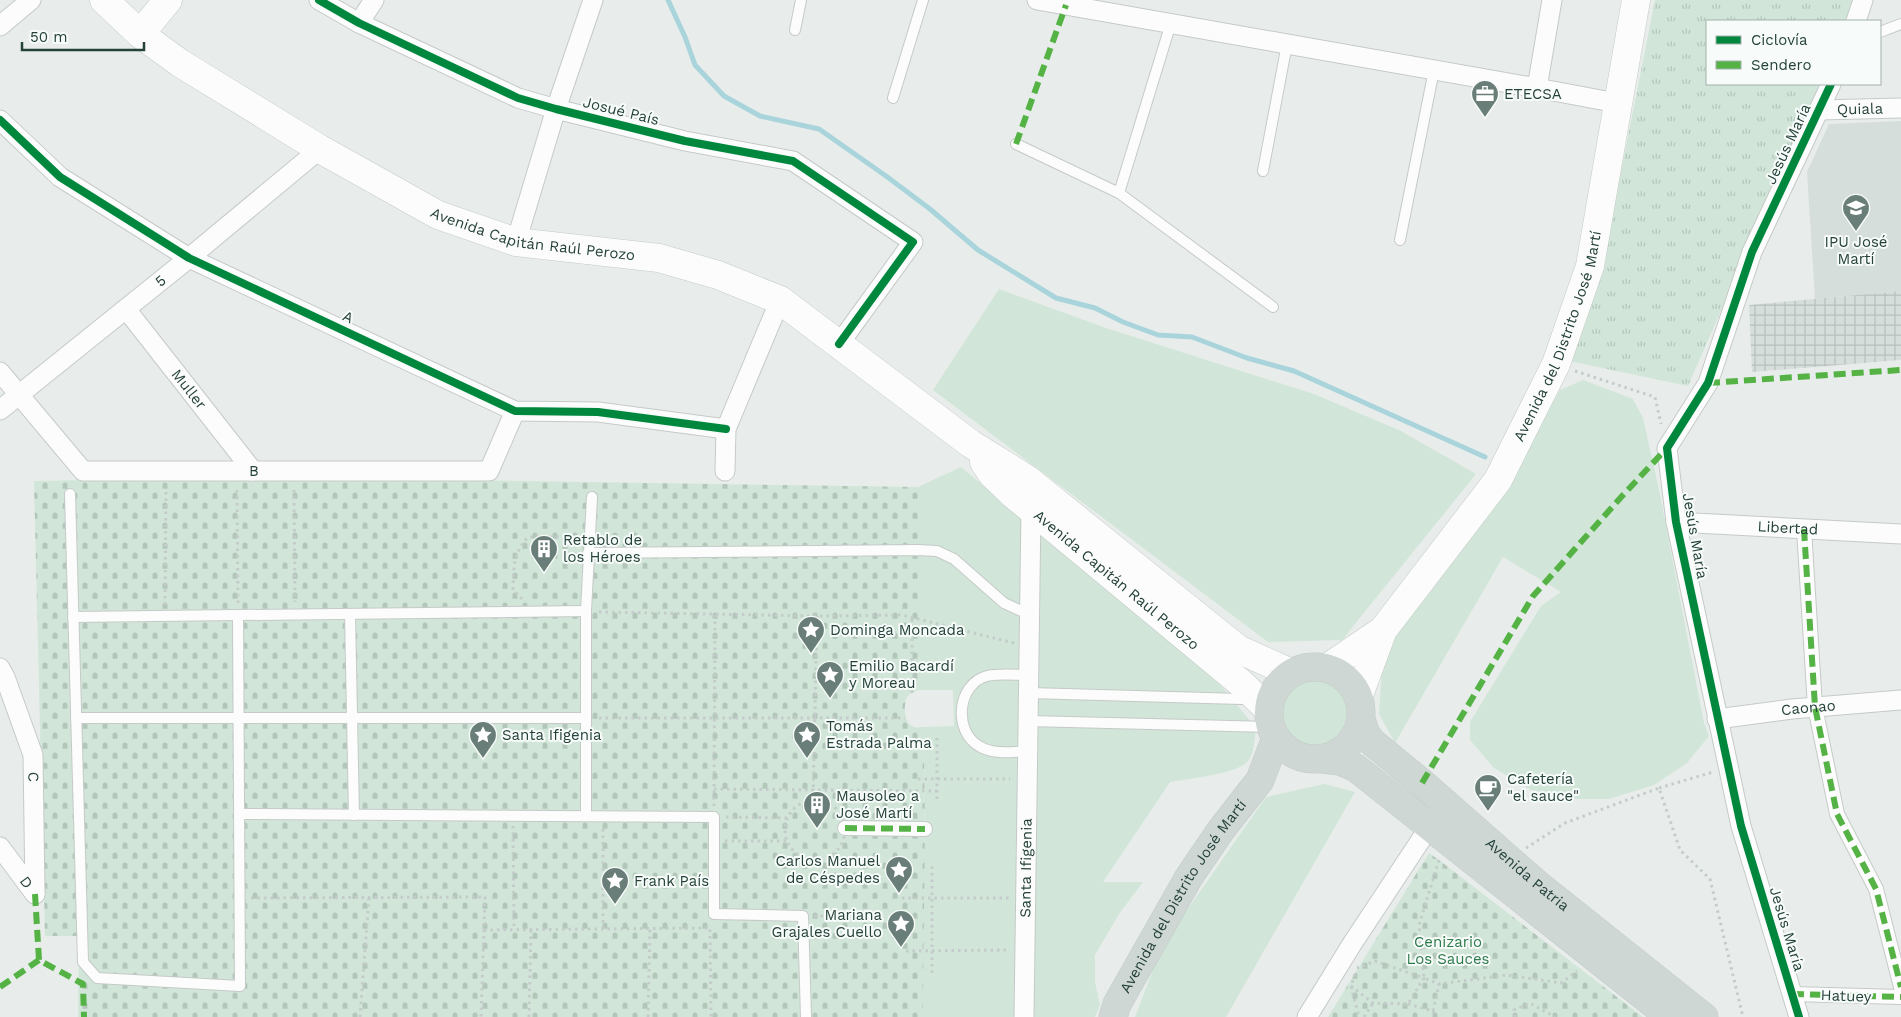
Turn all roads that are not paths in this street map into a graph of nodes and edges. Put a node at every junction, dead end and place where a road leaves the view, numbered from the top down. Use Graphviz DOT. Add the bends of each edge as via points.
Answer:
graph roads {
  1 [pos="31,0"];
  2 [pos="104,0"];
  3 [pos="168,0"];
  4 [pos="319,0"];
  5 [pos="374,0"];
  6 [pos="593,0"];
  7 [pos="801,0"];
  8 [pos="923,0"];
  9 [pos="1037,0"];
  10 [pos="1552,0"];
  11 [pos="1636,0"];
  12 [pos="1863,0"];
  13 [pos="1856,20"];
  14 [pos="359,23"];
  15 [pos="1171,23"];
  16 [pos="1901,24"];
  17 [pos="0,26"];
  18 [pos="795,30"];
  19 [pos="1881,32"];
  20 [pos="140,34"];
  21 [pos="1288,44"];
  22 [pos="1434,70"];
  23 [pos="1831,85"];
  24 [pos="1537,88"];
  25 [pos="893,98"];
  26 [pos="1617,104"];
  27 [pos="1901,108"];
  28 [pos="556,109"];
  29 [pos="1819,110"];
  30 [pos="0,120"];
  31 [pos="1016,144"];
  32 [pos="320,150"];
  33 [pos="1263,171"];
  34 [pos="1119,193"];
  35 [pos="1400,240"];
  36 [pos="516,242"];
  37 [pos="189,258"];
  38 [pos="780,300"];
  39 [pos="1273,307"];
  40 [pos="126,309"];
  41 [pos="839,344"];
  42 [pos="0,372"];
  43 [pos="18,396"];
  44 [pos="0,410"];
  45 [pos="515,411"];
  46 [pos="726,429"];
  47 [pos="253,471"];
  48 [pos="725,471"];
  49 [pos="70,494"];
  50 [pos="1024,494"];
  51 [pos="592,497"];
  52 [pos="1676,522"];
  53 [pos="1804,529"];
  54 [pos="1901,534"];
  55 [pos="588,553"];
  56 [pos="586,611"];
  57 [pos="350,614"];
  58 [pos="238,615"];
  59 [pos="1030,615"];
  60 [pos="73,617"];
  61 [pos="1382,630"];
  62 [pos="0,668"];
  63 [pos="1327,668"];
  64 [pos="1029,684"];
  65 [pos="1901,700"];
  66 [pos="1273,705"];
  67 [pos="1815,707"];
  68 [pos="76,718"];
  69 [pos="238,718"];
  70 [pos="352,718"];
  71 [pos="586,718"];
  72 [pos="1364,719"];
  73 [pos="1717,719"];
  74 [pos="1028,720"];
  75 [pos="1028,751"];
  76 [pos="1314,758"];
  77 [pos="1260,780"];
  78 [pos="239,814"];
  79 [pos="354,815"];
  80 [pos="586,816"];
  81 [pos="1430,826"];
  82 [pos="845,828"];
  83 [pos="925,829"];
  84 [pos="0,846"];
  85 [pos="35,894"];
  86 [pos="1901,987"];
  87 [pos="1792,994"];
  88 [pos="1901,998"];
  89 [pos="806,1017"];
  90 [pos="1024,1017"];
  91 [pos="1114,1017"];
  92 [pos="1307,1017"];
  93 [pos="1670,1017"];
  94 [pos="1704,1017"];
  95 [pos="1798,1017"];
  1 -- 17 [label="street"];
  2 -- 20 [label="main road, Avenida Capitán Raúl Perozo"];
  3 -- 20 [label="main road"];
  4 -- 14 [label="street, Josué País"];
  5 -- 14 [label="street"];
  6 -- 28 [label="street"];
  7 -- 18 [label="lane"];
  8 -- 25 [label="lane"];
  9 -- 15 [label="street"];
  10 -- 24 [label="street"];
  11 -- 26 [label="main road, Avenida del Distrito José Martí"];
  12 -- 13 [label="street"];
  14 -- 28 [label="street, Josué País" via="518,98"];
  15 -- 21 [label="street"];
  15 -- 34 [label="lane"];
  16 -- 19 [label="lane"];
  20 -- 32 [label="main road, Avenida Capitán Raúl Perozo" via="180,64"];
  21 -- 22 [label="street"];
  21 -- 33 [label="lane"];
  22 -- 24 [label="street"];
  22 -- 35 [label="lane"];
  23 -- 29 [label="street, Jesús María"];
  24 -- 26 [label="street"];
  26 -- 61 [label="main road, Avenida del Distrito José Martí" via="1590,266 1556,364 1498,480"];
  27 -- 29 [label="street, Quiala"];
  28 -- 36 [label="street"];
  28 -- 41 [label="street, Josué País" via="685,141 793,161 913,242"];
  29 -- 52 [label="street, Jesús María" via="1752,252 1708,383 1667,448"];
  30 -- 37 [label="street, A" via="60,177"];
  31 -- 34 [label="lane"];
  32 -- 36 [label="main road, Avenida Capitán Raúl Perozo" via="438,215"];
  32 -- 37 [label="street, 5"];
  34 -- 39 [label="lane"];
  36 -- 38 [label="main road, Avenida Capitán Raúl Perozo" via="659,258 718,275"];
  37 -- 40 [label="street, 5"];
  37 -- 45 [label="street, A"];
  38 -- 41 [label="main road, Avenida Capitán Raúl Perozo"];
  38 -- 46 [label="street"];
  40 -- 43 [label="street, 5"];
  40 -- 47 [label="street, Muller"];
  41 -- 50 [label="main road, Avenida Capitán Raúl Perozo" via="972,444"];
  42 -- 43 [label="street, B"];
  43 -- 44 [label="street, 5"];
  43 -- 47 [label="street, B" via="83,471"];
  45 -- 46 [label="street, A" via="598,412"];
  45 -- 47 [label="street, B" via="489,471"];
  46 -- 48 [label="street"];
  49 -- 60 [label="lane"];
  50 -- 59 [label="street, Santa Ifigenia"];
  50 -- 66 [label="main road, Avenida Capitán Raúl Perozo"];
  50 -- 66 [label="main road, Avenida Capitán Raúl Perozo" via="1238,649"];
  51 -- 55 [label="lane"];
  52 -- 53 [label="street, Libertad"];
  52 -- 73 [label="street, Jesús María"];
  53 -- 54 [label="street, Libertad"];
  53 -- 67 [label="street"];
  55 -- 56 [label="lane"];
  55 -- 59 [label="lane" via="937,552 954,559 1004,603"];
  56 -- 57 [label="lane"];
  56 -- 71 [label="lane"];
  57 -- 58 [label="lane"];
  57 -- 70 [label="lane"];
  58 -- 60 [label="lane"];
  58 -- 69 [label="lane"];
  59 -- 64 [label="street, Santa Ifigenia"];
  60 -- 68 [label="lane"];
  61 -- 63 [label="main road, Avenida del Distrito José Martí"];
  61 -- 72 [label="main road, Avenida del Distrito José Martí"];
  62 -- 85 [label="street, C" via="33,755"];
  63 -- 66 [label="main road" via="1314,666"];
  63 -- 72 [label="main road" via="1346,678"];
  64 -- 66 [label="lane" via="1242,699"];
  64 -- 74 [label="street, Santa Ifigenia"];
  64 -- 75 [label="lane" via="987,676 970,684 963,699 962,718 968,736 979,747 998,752"];
  65 -- 67 [label="street, Caonao"];
  66 -- 74 [label="lane"];
  66 -- 76 [label="main road" via="1288,751"];
  66 -- 77 [label="main road, Avenida del Distrito José Martí"];
  67 -- 73 [label="street, Caonao"];
  67 -- 86 [label="street" via="1837,814 1876,889"];
  68 -- 69 [label="lane"];
  68 -- 78 [label="lane" via="83,962 98,978 240,986"];
  69 -- 70 [label="lane"];
  69 -- 78 [label="lane"];
  70 -- 71 [label="lane"];
  70 -- 79 [label="lane"];
  71 -- 80 [label="lane"];
  72 -- 76 [label="main road" via="1355,738 1341,752"];
  72 -- 94 [label="main road, Avenida Patria" via="1422,783 1508,859"];
  73 -- 87 [label="street, Jesús María" via="1742,826"];
  74 -- 75 [label="street, Santa Ifigenia"];
  75 -- 90 [label="street, Santa Ifigenia"];
  76 -- 77 [label="main road, Avenida del Distrito José Martí" via="1283,764"];
  76 -- 81 [label="main road, Avenida Patria" via="1356,768"];
  77 -- 91 [label="main road, Avenida del Distrito José Martí" via="1221,830 1190,878 1117,1004"];
  78 -- 79 [label="lane"];
  79 -- 80 [label="lane"];
  80 -- 89 [label="lane" via="714,817 714,914 803,916"];
  81 -- 92 [label="street"];
  81 -- 93 [label="main road, Avenida Patria"];
  82 -- 83 [label="street"];
  84 -- 85 [label="street, D"];
  87 -- 88 [label="street, Hatuey"];
  87 -- 95 [label="street, Jesús María"];
}
